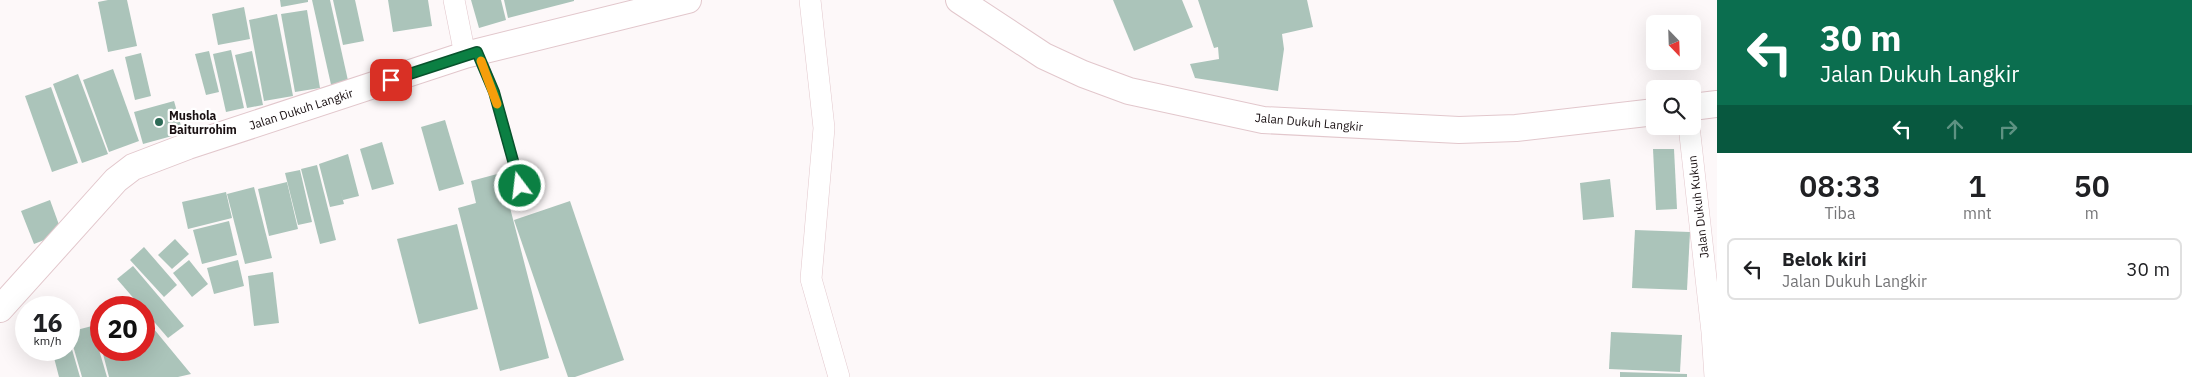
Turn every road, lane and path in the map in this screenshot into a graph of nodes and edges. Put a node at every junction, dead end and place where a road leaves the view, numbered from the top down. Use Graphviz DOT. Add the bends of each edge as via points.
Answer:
graph roads {
  1 [pos="454,0"];
  2 [pos="688,0"];
  3 [pos="810,0"];
  4 [pos="959,0"];
  5 [pos="471,54"];
  6 [pos="1717,104"];
  7 [pos="1701,106"];
  8 [pos="1646,113"];
  9 [pos="1690,135"];
  10 [pos="520,186"];
  11 [pos="0,309"];
  12 [pos="839,377"];
  13 [pos="1715,377"];
  1 -- 5 [label="street"];
  2 -- 5 [label="street, Jalan Dukuh Langkir"];
  3 -- 12 [label="street" via="824,128 812,279"];
  4 -- 8 [label="street, Jalan Dukuh Langkir" via="1044,56 1083,74 1129,91 1263,120 1459,130 1516,128"];
  5 -- 10 [label="lane" via="494,92"];
  5 -- 11 [label="street, Jalan Dukuh Langkir" via="133,167 116,180"];
  6 -- 7 [label="street"];
  9 -- 13 [label="street, Jalan Dukuh Kukun"];
}
